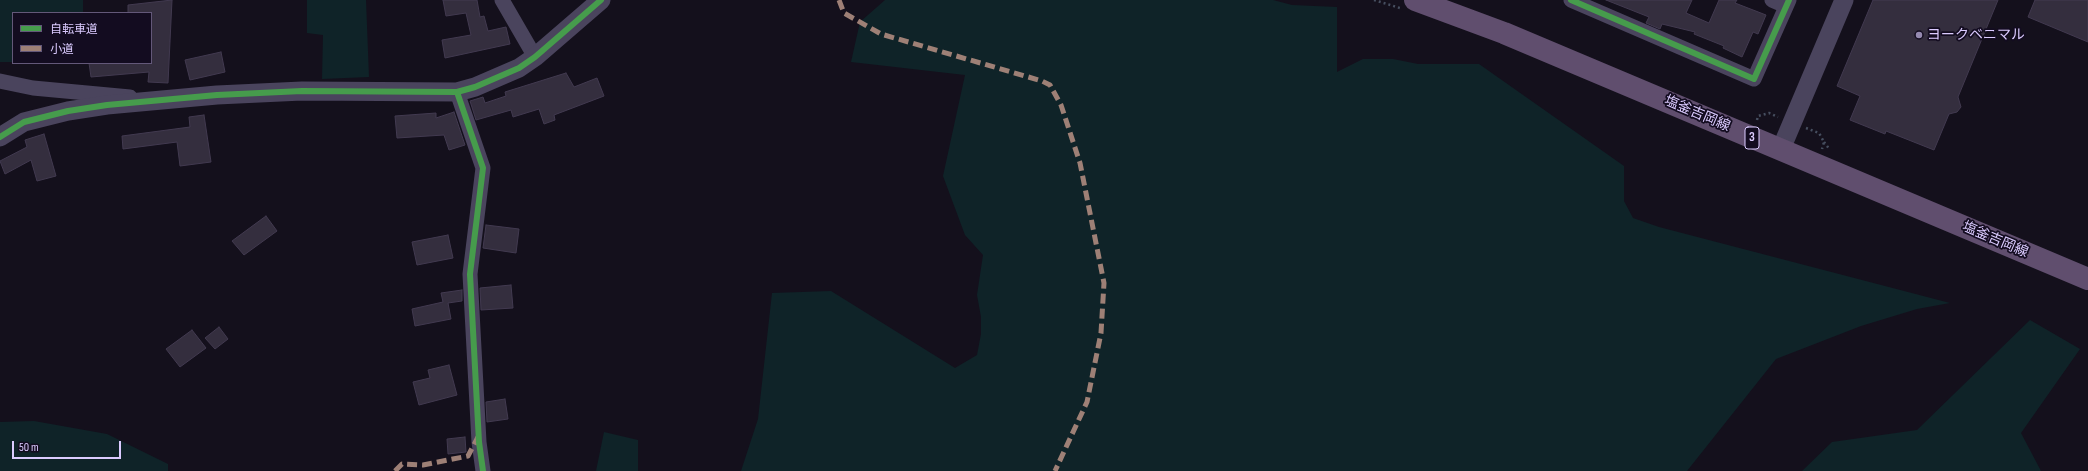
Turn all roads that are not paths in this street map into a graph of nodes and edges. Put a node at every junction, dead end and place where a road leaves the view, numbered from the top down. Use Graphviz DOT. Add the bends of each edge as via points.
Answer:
graph roads {
  1 [pos="502,0"];
  2 [pos="1415,0"];
  3 [pos="1571,0"];
  4 [pos="1772,0"];
  5 [pos="1844,0"];
  6 [pos="597,1"];
  7 [pos="1788,3"];
  8 [pos="535,57"];
  9 [pos="0,81"];
  10 [pos="457,92"];
  11 [pos="155,100"];
  12 [pos="0,137"];
  13 [pos="1781,150"];
  14 [pos="2088,279"];
  15 [pos="483,471"];
  1 -- 8 [label="street"];
  2 -- 13 [label="main road, 塩釜吉岡線 / 3" via="1504,33"];
  3 -- 7 [label="street" via="1754,79"];
  4 -- 7 [label="street"];
  5 -- 13 [label="street"];
  6 -- 8 [label="street"];
  8 -- 10 [label="street" via="519,68"];
  9 -- 11 [label="street" via="33,88"];
  10 -- 11 [label="street" via="302,91"];
  10 -- 15 [label="street" via="484,168 470,274 479,442"];
  11 -- 12 [label="street" via="68,111 24,122"];
  13 -- 14 [label="main road, 塩釜吉岡線 / 3"];
}
